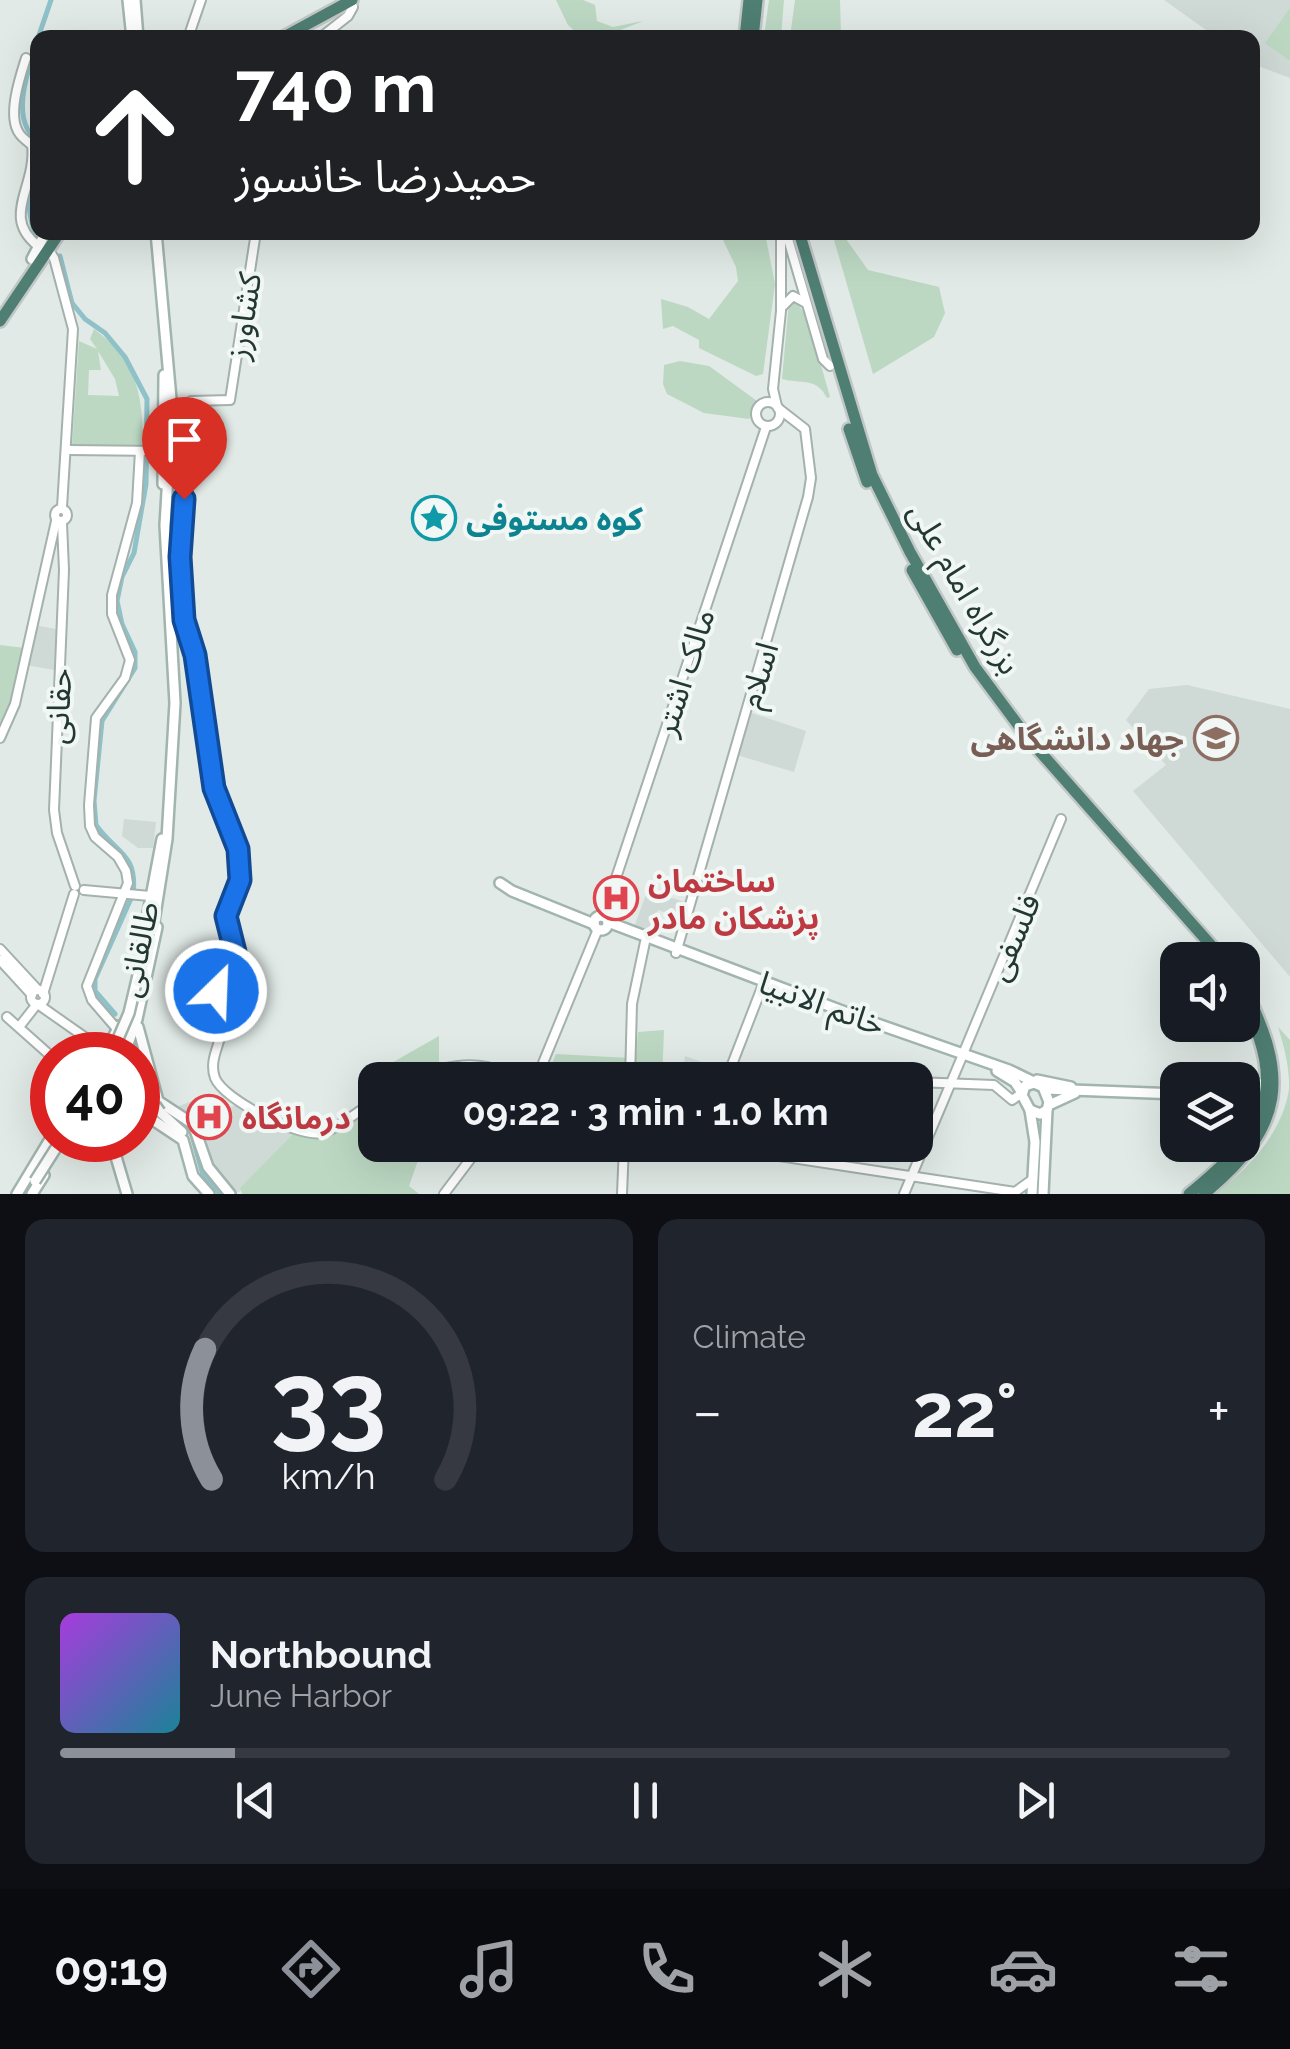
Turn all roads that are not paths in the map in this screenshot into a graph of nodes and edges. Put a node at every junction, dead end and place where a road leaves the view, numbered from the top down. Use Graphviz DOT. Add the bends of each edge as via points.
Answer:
graph roads {
  1 [pos="132,0"];
  2 [pos="202,0"];
  3 [pos="365,0"];
  4 [pos="748,0"];
  5 [pos="757,0"];
  6 [pos="352,3"];
  7 [pos="134,30"];
  8 [pos="191,30"];
  9 [pos="296,30"];
  10 [pos="310,30"];
  11 [pos="330,30"];
  12 [pos="746,30"];
  13 [pos="754,30"];
  14 [pos="26,58"];
  15 [pos="30,143"];
  16 [pos="30,164"];
  17 [pos="30,237"];
  18 [pos="154,240"];
  19 [pos="255,240"];
  20 [pos="788,240"];
  21 [pos="791,240"];
  22 [pos="791,240"];
  23 [pos="792,240"];
  24 [pos="47,241"];
  25 [pos="32,259"];
  26 [pos="806,303"];
  27 [pos="0,309"];
  28 [pos="781,310"];
  29 [pos="0,321"];
  30 [pos="830,366"];
  31 [pos="773,389"];
  32 [pos="764,400"];
  33 [pos="777,407"];
  34 [pos="796,422"];
  35 [pos="768,427"];
  36 [pos="68,450"];
  37 [pos="162,451"];
  38 [pos="141,452"];
  39 [pos="170,468"];
  40 [pos="186,468"];
  41 [pos="59,522"];
  42 [pos="0,738"];
  43 [pos="1061,819"];
  44 [pos="164,839"];
  45 [pos="500,883"];
  46 [pos="78,890"];
  47 [pos="131,894"];
  48 [pos="150,896"];
  49 [pos="601,923"];
  50 [pos="150,936"];
  51 [pos="645,942"];
  52 [pos="1199,942"];
  53 [pos="1208,942"];
  54 [pos="0,950"];
  55 [pos="676,951"];
  56 [pos="145,958"];
  57 [pos="0,960"];
  58 [pos="763,984"];
  59 [pos="39,998"];
  60 [pos="1260,1014"];
  61 [pos="7,1017"];
  62 [pos="135,1024"];
  63 [pos="119,1026"];
  64 [pos="19,1027"];
  65 [pos="1260,1029"];
  66 [pos="90,1032"];
  67 [pos="117,1032"];
  68 [pos="123,1032"];
  69 [pos="128,1032"];
  70 [pos="30,1037"];
  71 [pos="1258,1042"];
  72 [pos="962,1056"];
  73 [pos="543,1062"];
  74 [pos="630,1062"];
  75 [pos="734,1062"];
  76 [pos="933,1083"];
  77 [pos="950,1084"];
  78 [pos="1029,1084"];
  79 [pos="989,1086"];
  80 [pos="1076,1088"];
  81 [pos="1260,1090"];
  82 [pos="1160,1095"];
  83 [pos="1160,1096"];
  84 [pos="1063,1097"];
  85 [pos="163,1107"];
  86 [pos="160,1108"];
  87 [pos="1048,1108"];
  88 [pos="1029,1109"];
  89 [pos="160,1111"];
  90 [pos="358,1111"];
  91 [pos="160,1124"];
  92 [pos="1033,1127"];
  93 [pos="1046,1128"];
  94 [pos="1046,1146"];
  95 [pos="44,1162"];
  96 [pos="44,1162"];
  97 [pos="117,1162"];
  98 [pos="466,1162"];
  99 [pos="623,1162"];
  100 [pos="822,1162"];
  101 [pos="1220,1162"];
  102 [pos="912,1176"];
  103 [pos="1034,1178"];
  104 [pos="205,1190"];
  105 [pos="1017,1193"];
  106 [pos="24,1194"];
  107 [pos="127,1194"];
  108 [pos="230,1194"];
  109 [pos="442,1194"];
  110 [pos="622,1194"];
  111 [pos="904,1194"];
  112 [pos="1032,1194"];
  113 [pos="1043,1194"];
  114 [pos="1189,1194"];
  115 [pos="1204,1194"];
  1 -- 7 [label="main road"];
  2 -- 8 [label="street"];
  3 -- 6 [label="highway"];
  4 -- 12 [label="highway"];
  5 -- 13 [label="highway"];
  6 -- 9 [label="highway"];
  6 -- 10 [label="highway"];
  6 -- 11 [label="street" via="348,16"];
  14 -- 15 [label="street" via="16,126"];
  16 -- 17 [label="street" via="12,215 19,235"];
  18 -- 37 [label="main road" via="167,410"];
  19 -- 40 [label="street, کشاورز" via="230,400 191,401"];
  20 -- 28 [label="street"];
  21 -- 26 [label="street"];
  22 -- 30 [label="highway, بزرگراه امام علی"];
  23 -- 53 [label="highway, بزرگراه امام علی" via="872,475 975,667 1027,737"];
  24 -- 25 [label="highway"];
  24 -- 25 [label="main road"];
  24 -- 29 [label="highway"];
  24 -- 36 [label="street" via="74,332"];
  25 -- 27 [label="highway"];
  26 -- 28 [label="street" via="793,296"];
  26 -- 30 [label="street"];
  28 -- 31 [label="street"];
  30 -- 52 [label="highway, بزرگراه امام علی" via="866,480 969,672"];
  31 -- 32 [label="street"];
  31 -- 33 [label="street"];
  32 -- 33 [label="street"];
  32 -- 35 [label="street" via="756,416"];
  33 -- 34 [label="street"];
  33 -- 35 [label="street" via="778,420"];
  34 -- 35 [label="street"];
  34 -- 55 [label="street, اسلام" via="805,429 808,498"];
  35 -- 49 [label="street, مالک اشتر"];
  36 -- 38 [label="street"];
  36 -- 41 [label="street" via="66,510"];
  37 -- 38 [label="street"];
  37 -- 39 [label="main road"];
  37 -- 44 [label="main road" via="170,688"];
  38 -- 47 [label="street" via="137,503 112,595 112,614 130,660 96,718 89,805 90,826 126,871"];
  39 -- 40 [label="street"];
  39 -- 44 [label="main road" via="165,530 175,703"];
  40 -- 90 [label="street" via="184,620 214,788 240,868 226,916 235,952 216,976 222,1030 213,1072 238,1100 296,1130 320,1134"];
  41 -- 42 [label="street" via="16,704"];
  41 -- 46 [label="street, حقانی" via="64,570 54,810"];
  43 -- 72 [label="street, فلسفی"];
  44 -- 48 [label="main road, طالقانی"];
  44 -- 50 [label="main road"];
  44 -- 50 [label="main road, طالقانی" via="168,861"];
  45 -- 49 [label="main road, خاتم الانبیا"];
  46 -- 47 [label="street"];
  46 -- 59 [label="street"];
  47 -- 48 [label="street"];
  47 -- 63 [label="street" via="87,986"];
  48 -- 50 [label="main road, طالقانی"];
  49 -- 51 [label="main road, خاتم الانبیا"];
  49 -- 55 [label="main road, خاتم الانبیا"];
  49 -- 73 [label="street, مالک اشتر"];
  50 -- 56 [label="main road, طالقانی"];
  50 -- 68 [label="main road, bridge" via="134,1011"];
  51 -- 55 [label="main road, خاتم الانبیا"];
  51 -- 74 [label="street" via="632,1004"];
  54 -- 59 [label="street"];
  55 -- 58 [label="main road, خاتم الانبیا"];
  56 -- 62 [label="main road, طالقانی"];
  56 -- 63 [label="main road, طالقانی"];
  57 -- 59 [label="street"];
  58 -- 72 [label="main road, خاتم الانبیا"];
  58 -- 75 [label="street"];
  59 -- 64 [label="street"];
  59 -- 66 [label="street"];
  60 -- 115 [label="highway" via="1282,1066 1281,1099 1260,1141"];
  61 -- 64 [label="street"];
  62 -- 63 [label="main road"];
  62 -- 69 [label="main road, طالقانی"];
  62 -- 85 [label="main road"];
  63 -- 67 [label="main road, طالقانی"];
  64 -- 70 [label="street"];
  65 -- 114 [label="highway" via="1272,1077 1269,1104 1246,1143"];
  71 -- 81 [label="main road" via="1266,1073"];
  72 -- 77 [label="street, فلسفی"];
  72 -- 78 [label="main road, خاتم الانبیا"];
  76 -- 77 [label="street"];
  77 -- 79 [label="street"];
  77 -- 102 [label="street, فلسفی"];
  78 -- 79 [label="street" via="1012,1100"];
  78 -- 80 [label="main road"];
  78 -- 80 [label="main road" via="1056,1092"];
  78 -- 87 [label="main road"];
  78 -- 88 [label="main road"];
  79 -- 88 [label="street"];
  80 -- 82 [label="main road"];
  83 -- 84 [label="main road"];
  84 -- 87 [label="main road"];
  84 -- 94 [label="main road" via="1052,1113"];
  85 -- 86 [label="main road, bridge"];
  85 -- 108 [label="main road" via="193,1124 208,1167"];
  87 -- 88 [label="main road" via="1040,1114"];
  87 -- 93 [label="main road"];
  88 -- 92 [label="main road"];
  89 -- 104 [label="main road" via="182,1132"];
  91 -- 104 [label="main road" via="180,1136 193,1176"];
  92 -- 93 [label="main road" via="1040,1121"];
  92 -- 103 [label="main road"];
  93 -- 94 [label="main road"];
  94 -- 113 [label="main road"];
  95 -- 106 [label="main road, bridge"];
  96 -- 106 [label="main road"];
  97 -- 107 [label="main road"];
  98 -- 109 [label="street"];
  99 -- 110 [label="street"];
  100 -- 102 [label="street"];
  101 -- 114 [label="main road"];
  102 -- 105 [label="street"];
  102 -- 111 [label="street, فلسفی"];
  103 -- 105 [label="street"];
  103 -- 112 [label="main road"];
}
